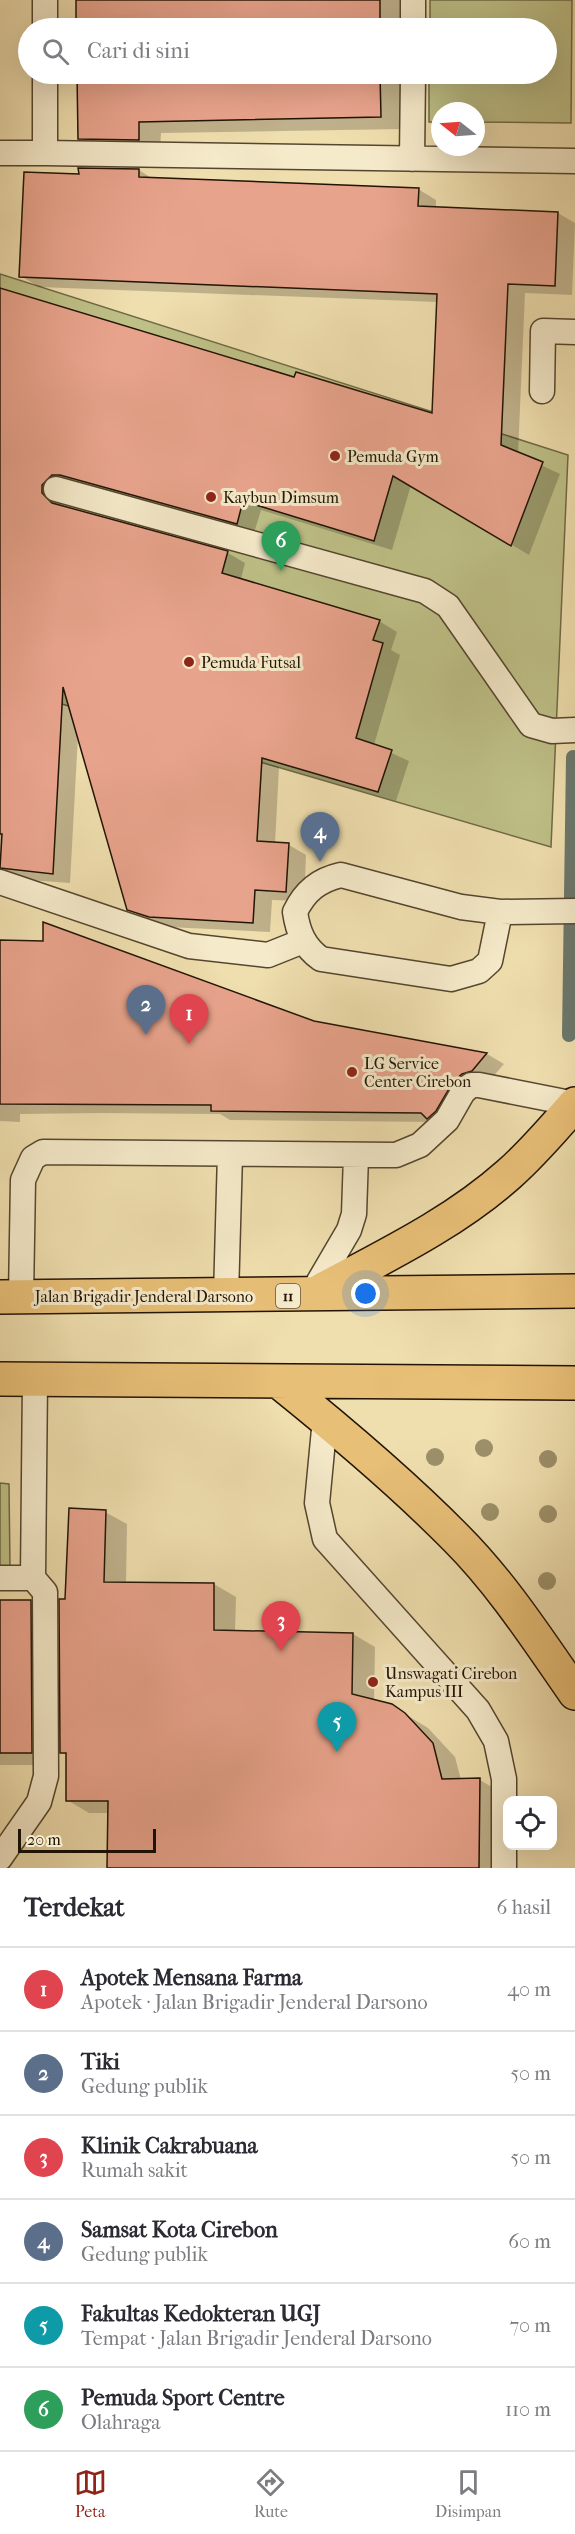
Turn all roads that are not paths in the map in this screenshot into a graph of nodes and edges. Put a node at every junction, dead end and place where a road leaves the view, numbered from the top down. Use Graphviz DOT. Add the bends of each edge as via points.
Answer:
graph roads {
  1 [pos="45,0"];
  2 [pos="413,0"];
  3 [pos="45,18"];
  4 [pos="413,18"];
  5 [pos="45,84"];
  6 [pos="413,84"];
  7 [pos="0,153"];
  8 [pos="45,153"];
  9 [pos="412,159"];
  10 [pos="574,161"];
  11 [pos="570,332"];
  12 [pos="542,391"];
  13 [pos="56,489"];
  14 [pos="575,730"];
  15 [pos="0,882"];
  16 [pos="567,911"];
  17 [pos="500,912"];
  18 [pos="303,941"];
  19 [pos="575,1104"];
  20 [pos="230,1154"];
  21 [pos="356,1156"];
  22 [pos="575,1291"];
  23 [pos="311,1295"];
  24 [pos="226,1296"];
  25 [pos="11,1297"];
  26 [pos="0,1379"];
  27 [pos="35,1379"];
  28 [pos="278,1381"];
  29 [pos="575,1383"];
  30 [pos="325,1419"];
  31 [pos="0,1578"];
  32 [pos="33,1578"];
  33 [pos="575,1694"];
  34 [pos="0,1858"];
  35 [pos="504,1868"];
  1 -- 3 [label="lane"];
  2 -- 4 [label="lane"];
  5 -- 8 [label="lane"];
  6 -- 9 [label="lane"];
  7 -- 8 [label="lane"];
  8 -- 9 [label="lane"];
  9 -- 10 [label="lane"];
  11 -- 12 [label="lane" via="543,331"];
  13 -- 14 [label="lane" via="425,591 448,606 531,725 552,731"];
  15 -- 18 [label="lane" via="189,946 268,955"];
  16 -- 17 [label="lane"];
  17 -- 18 [label="lane" via="490,960 479,971 451,979 321,959"];
  17 -- 18 [label="lane" via="461,907 341,875 323,879 300,901 295,912"];
  19 -- 21 [label="lane" via="471,1085 447,1120 420,1145 396,1155"];
  19 -- 23 [label="highway" via="508,1175 469,1205 388,1255"];
  20 -- 21 [label="lane"];
  20 -- 24 [label="lane"];
  20 -- 25 [label="lane" via="43,1152 33,1158 23,1180"];
  21 -- 23 [label="lane" via="354,1214 349,1230"];
  22 -- 23 [label="highway, Jalan Brigadir Jenderal Darsono / 11"];
  23 -- 24 [label="highway, Jalan Brigadir Jenderal Darsono / 11"];
  24 -- 25 [label="highway, Jalan Brigadir Jenderal Darsono / 11"];
  26 -- 27 [label="highway"];
  27 -- 28 [label="highway"];
  27 -- 32 [label="lane"];
  28 -- 29 [label="highway"];
  28 -- 30 [label="highway"];
  30 -- 33 [label="highway" via="457,1538 520,1613"];
  30 -- 35 [label="lane" via="317,1503 325,1539 478,1710 496,1741 504,1779"];
  31 -- 32 [label="lane"];
  32 -- 34 [label="lane" via="45,1592 46,1776 39,1802"];
}
